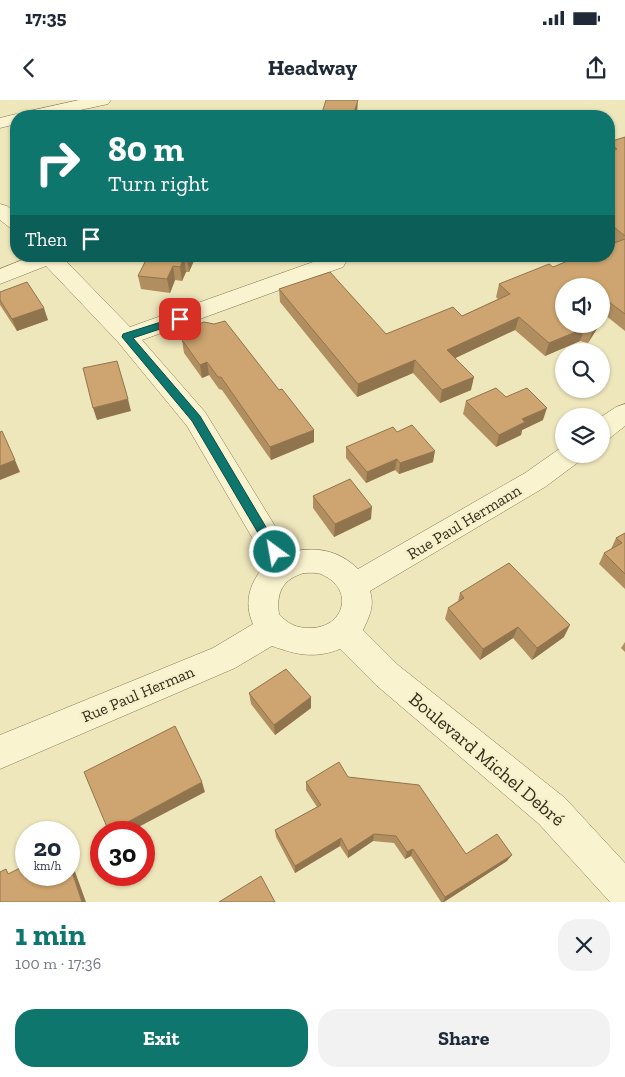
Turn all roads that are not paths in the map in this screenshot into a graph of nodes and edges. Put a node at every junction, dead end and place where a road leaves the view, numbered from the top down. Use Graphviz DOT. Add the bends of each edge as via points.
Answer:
graph roads {
  1 [pos="102,100"];
  2 [pos="57,110"];
  3 [pos="36,262"];
  4 [pos="56,262"];
  5 [pos="335,262"];
  6 [pos="0,277"];
  7 [pos="126,337"];
  8 [pos="625,413"];
  9 [pos="610,424"];
  10 [pos="559,463"];
  11 [pos="284,567"];
  12 [pos="354,585"];
  13 [pos="274,629"];
  14 [pos="343,631"];
  15 [pos="0,752"];
  16 [pos="625,891"];
  1 -- 2 [label="street"];
  3 -- 6 [label="street"];
  4 -- 7 [label="street"];
  5 -- 7 [label="street"];
  7 -- 11 [label="street" via="196,419"];
  8 -- 9 [label="street"];
  10 -- 12 [label="street, Rue Paul Hermann" via="535,480"];
  11 -- 12 [label="street" via="304,561 324,562 342,571"];
  11 -- 13 [label="street" via="270,578 262,595 263,613"];
  12 -- 14 [label="street" via="358,597 357,610"];
  13 -- 14 [label="street" via="289,639 308,643 327,640"];
  13 -- 15 [label="street, Rue Paul Herman" via="224,658"];
  14 -- 16 [label="street, Boulevard Michel Debré" via="387,675 552,811"];
}
